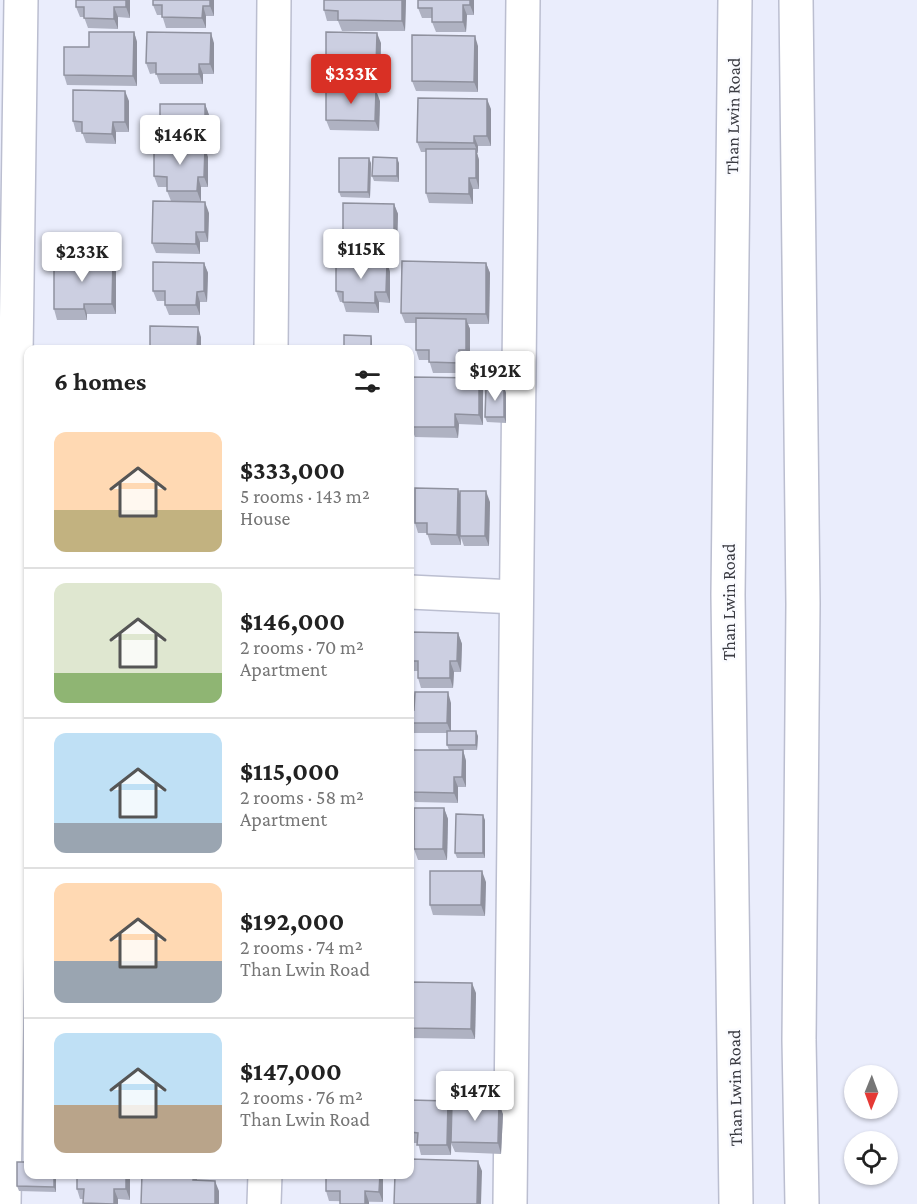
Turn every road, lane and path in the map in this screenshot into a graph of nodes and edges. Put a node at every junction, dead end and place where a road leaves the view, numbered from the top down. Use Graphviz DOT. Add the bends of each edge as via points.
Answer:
graph roads {
  1 [pos="21,0"];
  2 [pos="274,0"];
  3 [pos="523,0"];
  4 [pos="735,0"];
  5 [pos="796,0"];
  6 [pos="271,345"];
  7 [pos="14,582"];
  8 [pos="414,592"];
  9 [pos="516,597"];
  10 [pos="265,1179"];
  11 [pos="4,1204"];
  12 [pos="264,1204"];
  13 [pos="510,1204"];
  14 [pos="736,1204"];
  15 [pos="802,1204"];
  1 -- 7 [label="street"];
  2 -- 6 [label="street"];
  3 -- 9 [label="street"];
  4 -- 14 [label="street, Than Lwin Road" via="728,595"];
  5 -- 15 [label="street" via="803,604 799,1028"];
  7 -- 11 [label="street"];
  8 -- 9 [label="street"];
  9 -- 13 [label="street"];
  10 -- 12 [label="street"];
}
